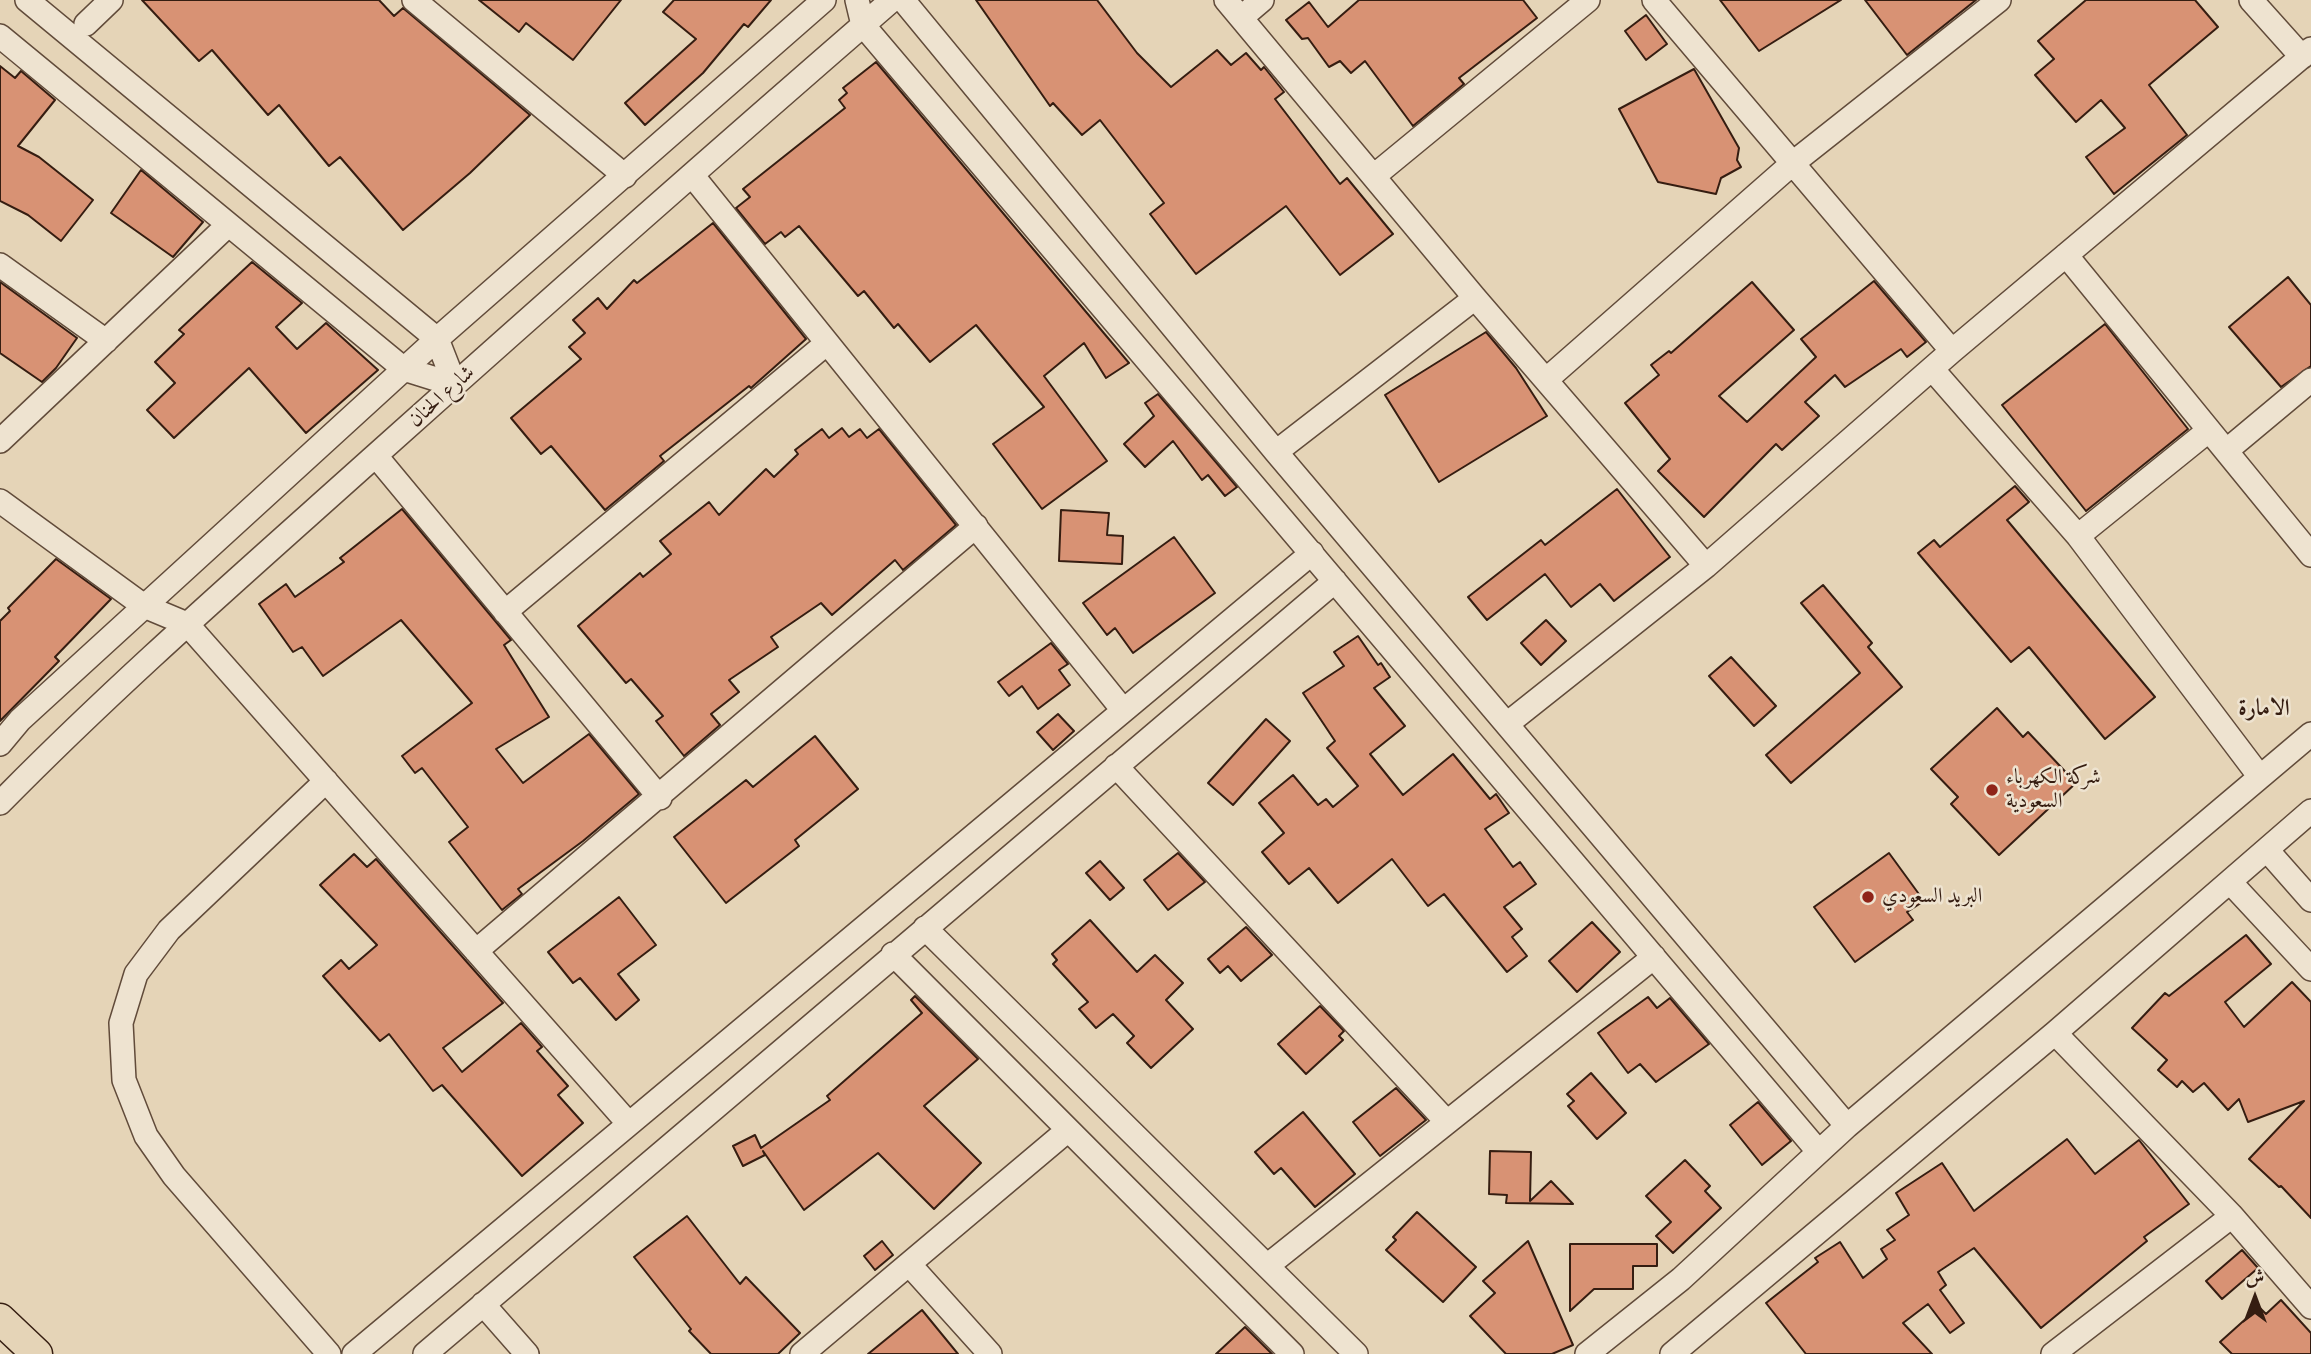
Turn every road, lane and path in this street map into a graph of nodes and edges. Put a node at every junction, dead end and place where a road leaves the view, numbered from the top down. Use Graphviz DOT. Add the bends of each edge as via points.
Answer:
graph roads {
  1 [pos="27,0"];
  2 [pos="111,0"];
  3 [pos="824,0"];
  4 [pos="857,0"];
  5 [pos="892,0"];
  6 [pos="903,0"];
  7 [pos="1226,0"];
  8 [pos="1262,0"];
  9 [pos="1588,0"];
  10 [pos="1654,0"];
  11 [pos="1998,0"];
  12 [pos="2250,0"];
  13 [pos="423,3"];
  14 [pos="1242,17"];
  15 [pos="86,24"];
  16 [pos="863,25"];
  17 [pos="0,36"];
  18 [pos="2306,53"];
  19 [pos="1793,163"];
  20 [pos="692,175"];
  21 [pos="625,176"];
  22 [pos="1374,176"];
  23 [pos="228,225"];
  24 [pos="2066,255"];
  25 [pos="0,265"];
  26 [pos="1475,298"];
  27 [pos="437,339"];
  28 [pos="106,341"];
  29 [pos="827,343"];
  30 [pos="1952,351"];
  31 [pos="404,369"];
  32 [pos="1933,370"];
  33 [pos="1547,379"];
  34 [pos="2311,380"];
  35 [pos="455,384"];
  36 [pos="2208,431"];
  37 [pos="0,441"];
  38 [pos="2226,451"];
  39 [pos="1276,452"];
  40 [pos="376,456"];
  41 [pos="0,501"];
  42 [pos="976,526"];
  43 [pos="2078,536"];
  44 [pos="1312,553"];
  45 [pos="2311,555"];
  46 [pos="1706,566"];
  47 [pos="1335,581"];
  48 [pos="144,606"];
  49 [pos="505,612"];
  50 [pos="187,624"];
  51 [pos="1123,710"];
  52 [pos="1507,724"];
  53 [pos="2311,734"];
  54 [pos="0,744"];
  55 [pos="1116,766"];
  56 [pos="2260,777"];
  57 [pos="326,781"];
  58 [pos="660,798"];
  59 [pos="0,803"];
  60 [pos="2311,811"];
  61 [pos="2267,850"];
  62 [pos="2231,882"];
  63 [pos="2311,900"];
  64 [pos="925,928"];
  65 [pos="476,951"];
  66 [pos="893,954"];
  67 [pos="1654,957"];
  68 [pos="2311,969"];
  69 [pos="2054,1033"];
  70 [pos="1447,1122"];
  71 [pos="629,1124"];
  72 [pos="1847,1126"];
  73 [pos="1068,1130"];
  74 [pos="1818,1151"];
  75 [pos="2232,1216"];
  76 [pos="909,1264"];
  77 [pos="1267,1266"];
  78 [pos="483,1304"];
  79 [pos="2311,1307"];
  80 [pos="0,1319"];
  81 [pos="37,1354"];
  82 [pos="329,1354"];
  83 [pos="354,1354"];
  84 [pos="425,1354"];
  85 [pos="527,1354"];
  86 [pos="802,1354"];
  87 [pos="990,1354"];
  88 [pos="1292,1354"];
  89 [pos="1356,1354"];
  90 [pos="1587,1354"];
  91 [pos="1672,1354"];
  92 [pos="2053,1354"];
  1 -- 27 [label="street"];
  2 -- 15 [label="street"];
  3 -- 21 [label="street"];
  4 -- 16 [label="street"];
  5 -- 16 [label="street, شارع الحنان"];
  6 -- 39 [label="street"];
  7 -- 14 [label="street"];
  8 -- 14 [label="street"];
  9 -- 22 [label="street"];
  10 -- 19 [label="street"];
  11 -- 19 [label="street"];
  12 -- 18 [label="street"];
  13 -- 21 [label="street"];
  14 -- 22 [label="street"];
  16 -- 20 [label="street, شارع الحنان"];
  16 -- 44 [label="street"];
  17 -- 23 [label="street"];
  18 -- 24 [label="street"];
  19 -- 30 [label="street"];
  19 -- 33 [label="street"];
  20 -- 29 [label="street"];
  20 -- 35 [label="street, شارع الحنان"];
  21 -- 27 [label="street"];
  22 -- 26 [label="street"];
  23 -- 28 [label="street"];
  23 -- 31 [label="street"];
  24 -- 30 [label="street"];
  24 -- 36 [label="street"];
  25 -- 28 [label="street"];
  26 -- 33 [label="street"];
  26 -- 39 [label="street"];
  27 -- 31 [label="street"];
  27 -- 35 [label="street"];
  28 -- 37 [label="street"];
  29 -- 42 [label="street"];
  29 -- 49 [label="street"];
  30 -- 32 [label="street"];
  31 -- 35 [label="street"];
  31 -- 48 [label="street"];
  32 -- 43 [label="street"];
  32 -- 46 [label="street"];
  33 -- 46 [label="street"];
  34 -- 38 [label="street"];
  35 -- 40 [label="street, شارع الحنان"];
  36 -- 38 [label="street"];
  36 -- 43 [label="street"];
  38 -- 45 [label="street"];
  39 -- 52 [label="street"];
  40 -- 49 [label="street"];
  40 -- 50 [label="street, شارع الحنان"];
  41 -- 48 [label="street"];
  42 -- 51 [label="street"];
  42 -- 58 [label="street"];
  43 -- 56 [label="street"];
  44 -- 47 [label="street"];
  44 -- 51 [label="street"];
  46 -- 52 [label="street"];
  47 -- 55 [label="street"];
  47 -- 67 [label="street"];
  48 -- 50 [label="street"];
  48 -- 54 [label="street"];
  49 -- 58 [label="street"];
  50 -- 57 [label="street"];
  50 -- 59 [label="street, شارع الحنان"];
  51 -- 71 [label="street"];
  52 -- 72 [label="street"];
  53 -- 56 [label="street"];
  55 -- 64 [label="street"];
  55 -- 70 [label="street"];
  56 -- 72 [label="street"];
  57 -- 65 [label="street"];
  57 -- 82 [label="street" via="169,930 136,974 121,1023 124,1080 146,1136 174,1176"];
  58 -- 65 [label="street"];
  60 -- 61 [label="street"];
  61 -- 62 [label="street"];
  61 -- 63 [label="street"];
  62 -- 68 [label="street"];
  62 -- 69 [label="street"];
  64 -- 66 [label="street"];
  64 -- 77 [label="street"];
  65 -- 71 [label="street"];
  66 -- 73 [label="street"];
  66 -- 78 [label="street"];
  67 -- 70 [label="street"];
  67 -- 74 [label="street"];
  69 -- 75 [label="street"];
  69 -- 91 [label="street"];
  70 -- 77 [label="street"];
  71 -- 83 [label="street"];
  72 -- 74 [label="street"];
  73 -- 76 [label="street"];
  73 -- 88 [label="street"];
  74 -- 90 [label="street" via="1681,1279"];
  75 -- 79 [label="street"];
  75 -- 92 [label="street"];
  76 -- 86 [label="street"];
  76 -- 87 [label="street"];
  77 -- 89 [label="street"];
  78 -- 84 [label="street"];
  78 -- 85 [label="street"];
  80 -- 81 [label="main road"];
}
